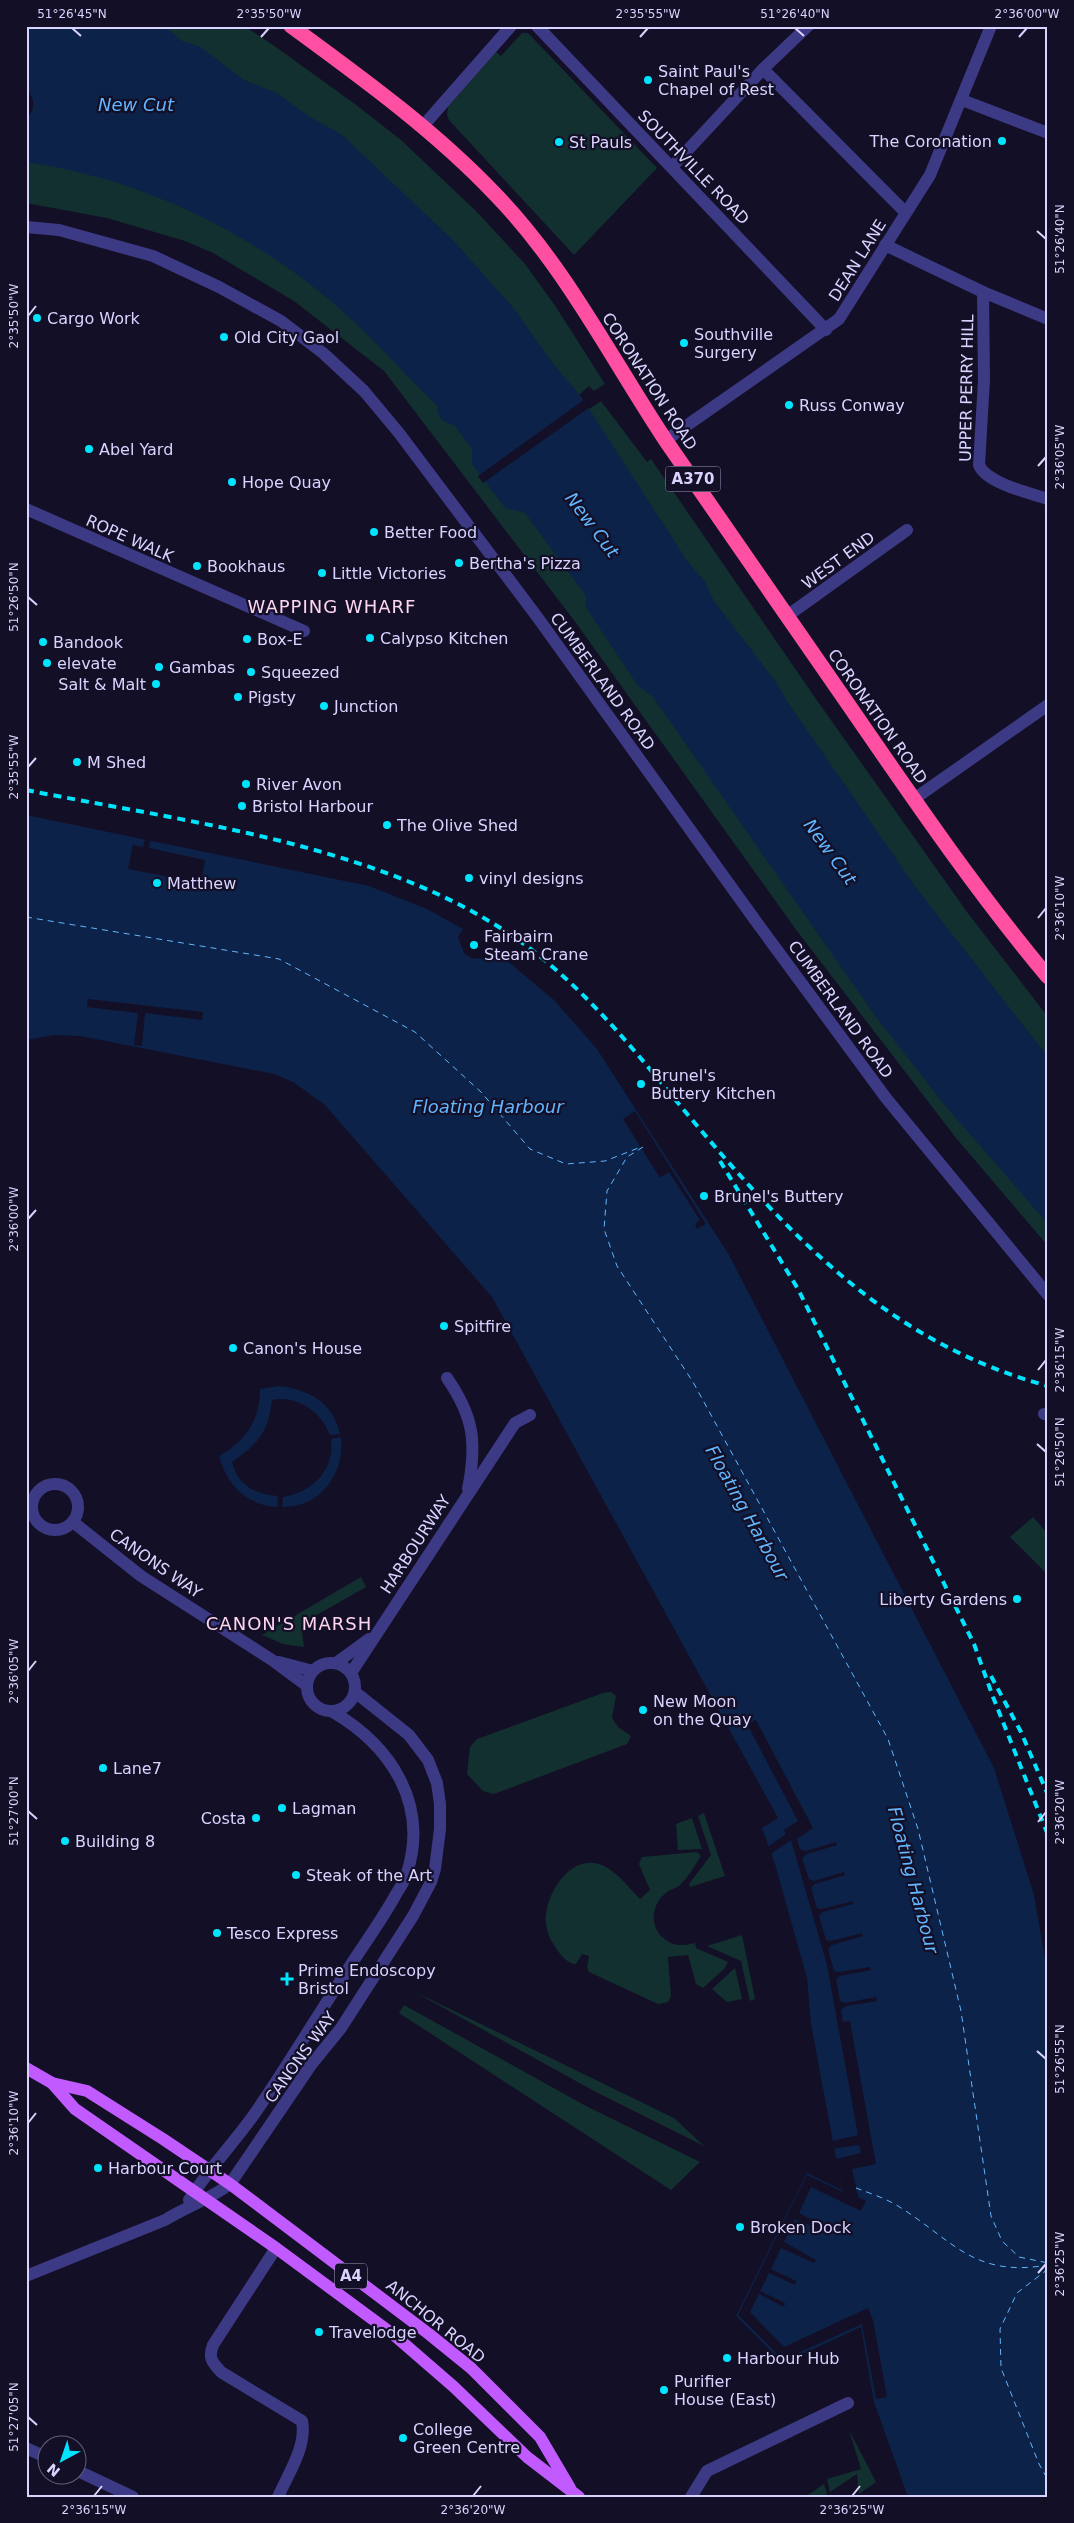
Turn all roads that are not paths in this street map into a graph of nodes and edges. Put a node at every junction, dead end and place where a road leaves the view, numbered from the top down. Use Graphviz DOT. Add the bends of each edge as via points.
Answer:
graph roads {
  1 [pos="291,26"];
  2 [pos="512,26"];
  3 [pos="538,26"];
  4 [pos="808,26"];
  5 [pos="991,26"];
  6 [pos="763,69"];
  7 [pos="962,100"];
  8 [pos="423,126"];
  9 [pos="1048,133"];
  10 [pos="672,167"];
  11 [pos="905,212"];
  12 [pos="26,227"];
  13 [pos="885,245"];
  14 [pos="983,292"];
  15 [pos="1048,319"];
  16 [pos="826,330"];
  17 [pos="666,440"];
  18 [pos="1048,499"];
  19 [pos="26,509"];
  20 [pos="907,530"];
  21 [pos="787,616"];
  22 [pos="304,631"];
  23 [pos="1048,705"];
  24 [pos="914,799"];
  25 [pos="1048,977"];
  26 [pos="1048,1295"];
  27 [pos="447,1378"];
  28 [pos="530,1415"];
  29 [pos="466,1497"];
  30 [pos="73,1522"];
  31 [pos="375,1634"];
  32 [pos="272,1660"];
  33 [pos="336,1663"];
  34 [pos="313,1671"];
  35 [pos="351,1673"];
  36 [pos="307,1686"];
  37 [pos="355,1692"];
  38 [pos="332,1712"];
  39 [pos="26,2068"];
  40 [pos="52,2083"];
  41 [pos="210,2171"];
  42 [pos="230,2184"];
  43 [pos="199,2196"];
  44 [pos="276,2248"];
  45 [pos="26,2276"];
  46 [pos="848,2403"];
  47 [pos="26,2448"];
  48 [pos="38,2453"];
  49 [pos="88,2476"];
  50 [pos="574,2493"];
  51 [pos="132,2497"];
  52 [pos="278,2497"];
  53 [pos="691,2497"];
  1 -- 8 [label="highway, CORONATION ROAD / A370"];
  2 -- 8 [label="street"];
  3 -- 10 [label="street, SOUTHVILLE ROAD"];
  4 -- 6 [label="street"];
  5 -- 7 [label="street, DEAN LANE"];
  6 -- 10 [label="street"];
  6 -- 11 [label="street"];
  7 -- 9 [label="street"];
  7 -- 11 [label="street, DEAN LANE" via="930,175"];
  8 -- 17 [label="highway, CORONATION ROAD / A370" via="496,194 546,253"];
  10 -- 16 [label="street, SOUTHVILLE ROAD"];
  11 -- 13 [label="street, DEAN LANE"];
  12 -- 26 [label="street, CUMBERLAND ROAD" via="59,230 153,256 219,287 281,321 323,353 364,391 400,433 538,618 892,1105"];
  13 -- 14 [label="street"];
  13 -- 16 [label="street, DEAN LANE" via="846,309"];
  14 -- 15 [label="street"];
  14 -- 18 [label="street, UPPER PERRY HILL" via="984,380 978,465 993,479"];
  16 -- 17 [label="street, DEAN LANE"];
  17 -- 21 [label="highway, CORONATION ROAD / A370"];
  19 -- 22 [label="street, ROPE WALK"];
  20 -- 21 [label="street, WEST END"];
  21 -- 24 [label="highway, CORONATION ROAD / A370"];
  23 -- 24 [label="street"];
  24 -- 25 [label="highway, CORONATION ROAD / A370" via="1018,942"];
  27 -- 29 [label="street, HARBOURWAY" via="466,1412 474,1441"];
  28 -- 29 [label="street, HARBOURWAY" via="515,1423"];
  29 -- 31 [label="street, HARBOURWAY"];
  30 -- 32 [label="street, CANONS WAY" via="141,1576"];
  31 -- 33 [label="street, HARBOURWAY"];
  31 -- 35 [label="street, HARBOURWAY"];
  32 -- 34 [label="street, CANONS WAY"];
  32 -- 36 [label="street, CANONS WAY"];
  33 -- 34 [label="street" via="328,1663"];
  33 -- 35 [label="street"];
  34 -- 36 [label="street"];
  35 -- 37 [label="street"];
  36 -- 38 [label="street, CANONS WAY" via="311,1702"];
  37 -- 38 [label="street" via="348,1706"];
  37 -- 42 [label="street, CANONS WAY" via="409,1735 428,1760 437,1783 440,1804 435,1869 412,1916 341,2028 310,2065"];
  38 -- 41 [label="street, CANONS WAY" via="374,1743 399,1774 412,1817 413,1841 407,1875 376,1928 252,2116"];
  39 -- 40 [label="main road, ANCHOR ROAD / A4"];
  40 -- 41 [label="main road, ANCHOR ROAD / A4" via="87,2091"];
  40 -- 43 [label="main road, ANCHOR ROAD / A4" via="75,2109"];
  41 -- 42 [label="main road, ANCHOR ROAD / A4"];
  41 -- 43 [label="street, CANONS WAY"];
  42 -- 43 [label="street" via="217,2194"];
  42 -- 50 [label="main road, ANCHOR ROAD / A4" via="471,2368 540,2438"];
  43 -- 44 [label="main road, ANCHOR ROAD / A4"];
  43 -- 45 [label="street" via="165,2220"];
  44 -- 50 [label="main road, ANCHOR ROAD / A4" via="394,2335 526,2456"];
  44 -- 52 [label="street" via="209,2354 221,2372 302,2422 301,2446"];
  46 -- 53 [label="street" via="707,2471"];
  47 -- 48 [label="street"];
  49 -- 51 [label="street"];
}
